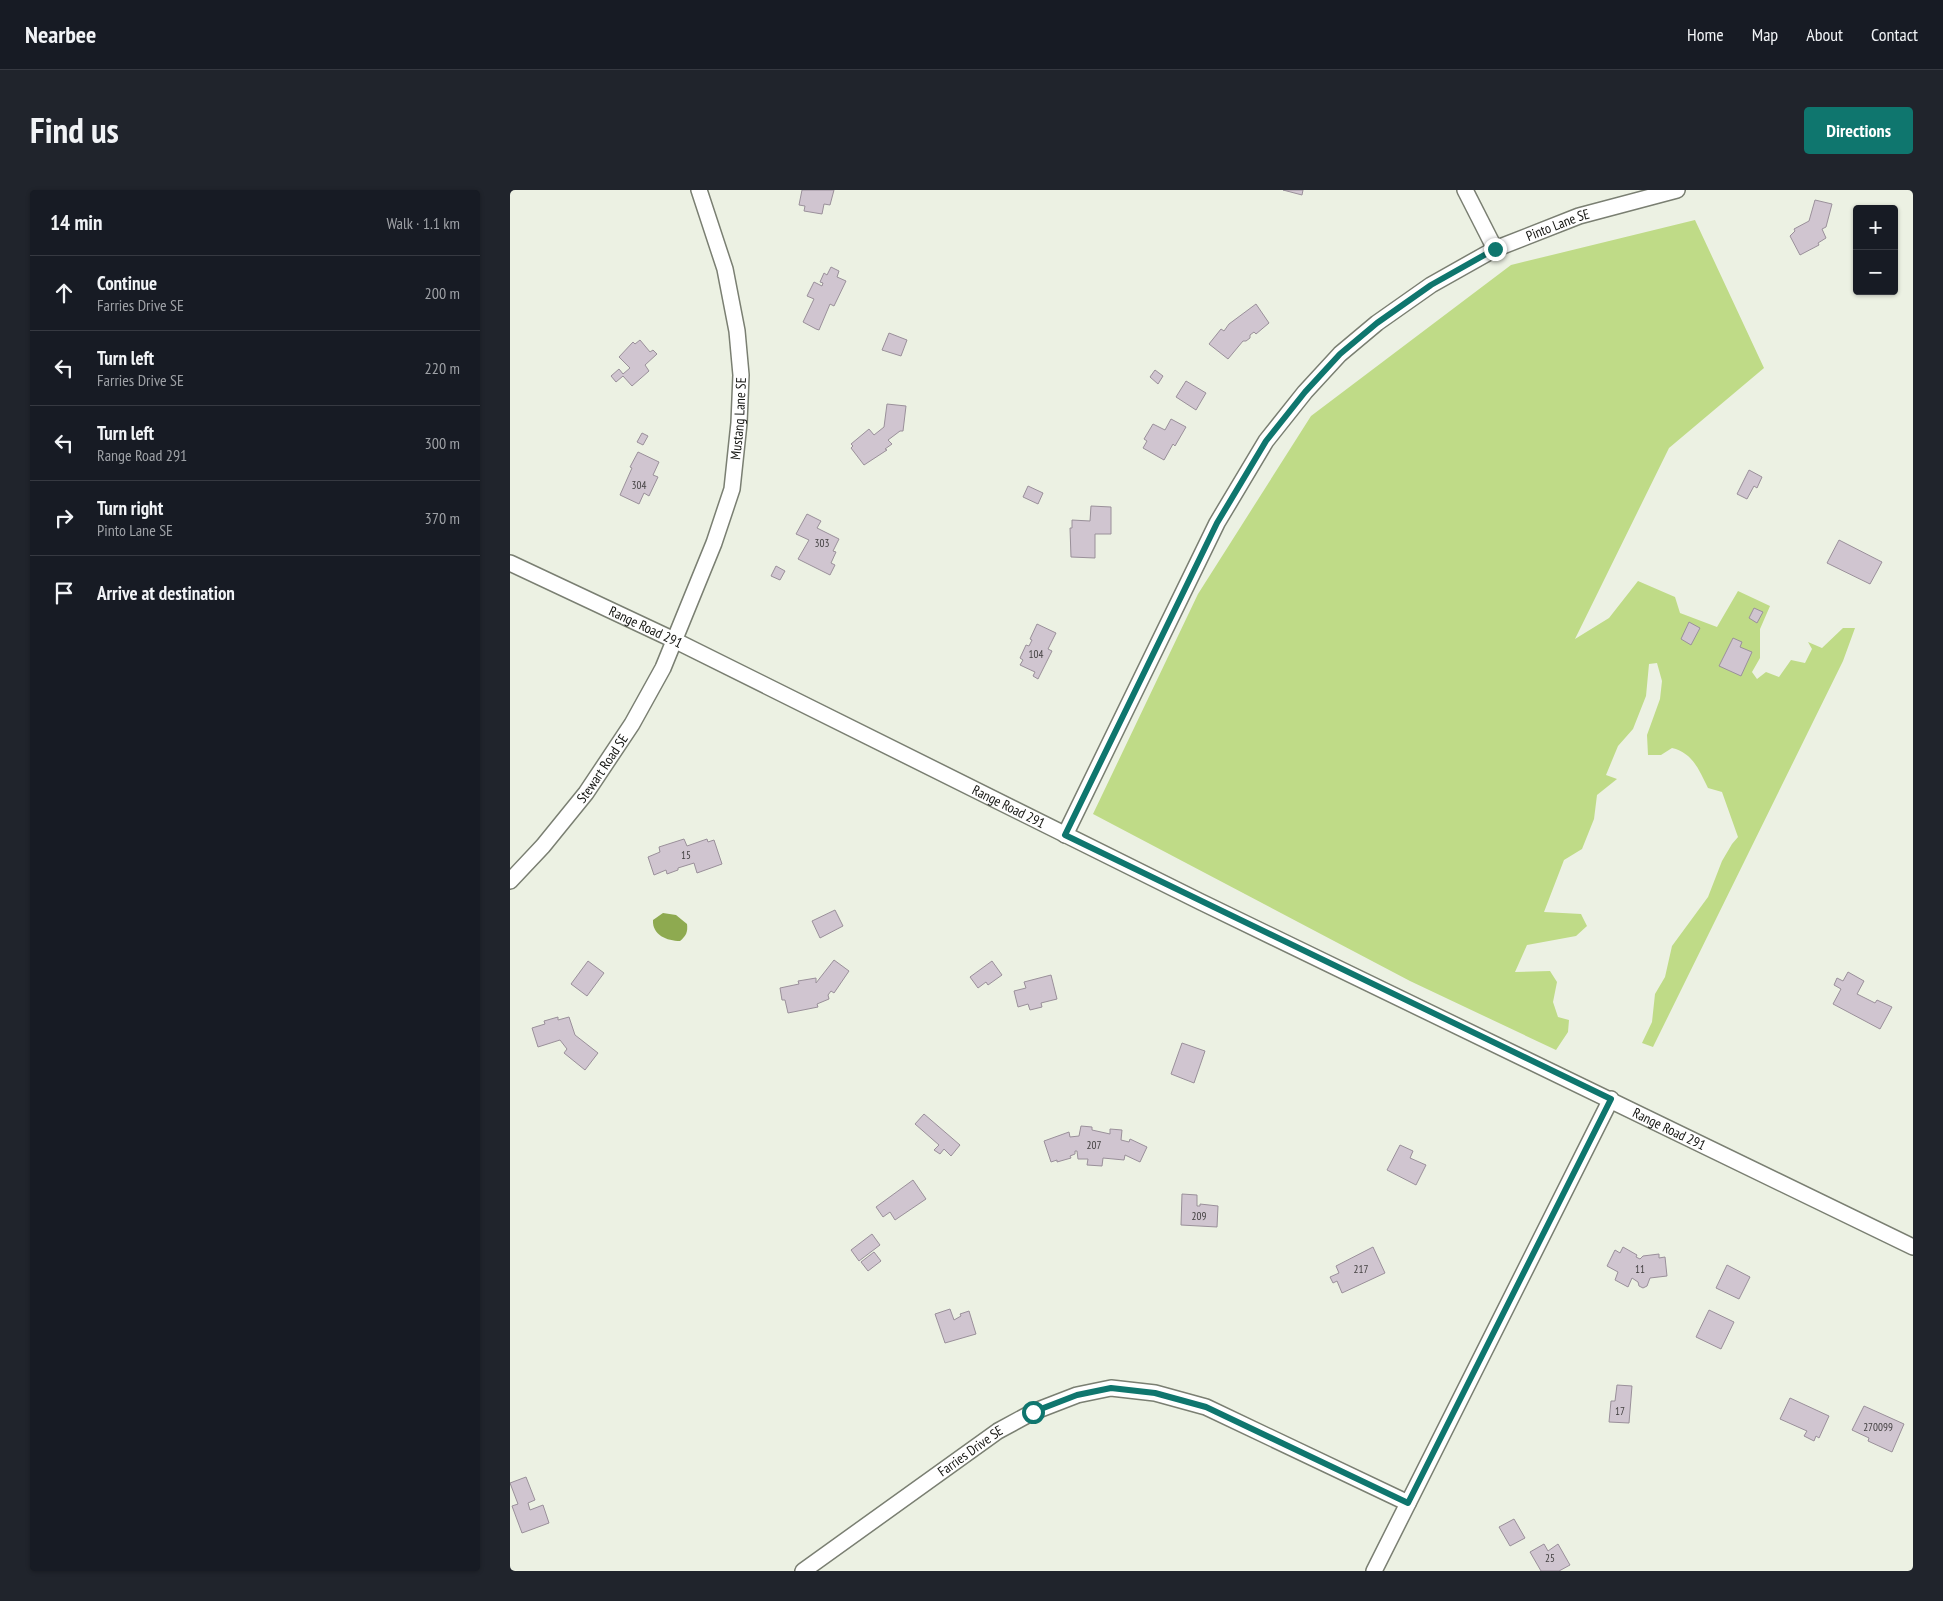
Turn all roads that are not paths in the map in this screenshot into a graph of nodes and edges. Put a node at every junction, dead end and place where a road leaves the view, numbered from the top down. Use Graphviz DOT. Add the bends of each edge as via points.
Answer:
graph roads {
  1 [pos="699,190"];
  2 [pos="1465,190"];
  3 [pos="1677,190"];
  4 [pos="1495,249"];
  5 [pos="510,563"];
  6 [pos="674,640"];
  7 [pos="1065,835"];
  8 [pos="510,881"];
  9 [pos="1611,1099"];
  10 [pos="1913,1247"];
  11 [pos="1408,1503"];
  12 [pos="803,1571"];
  13 [pos="1374,1571"];
  1 -- 6 [label="street, Mustang Lane SE" via="725,268 738,331 740,422 732,489 714,543"];
  2 -- 4 [label="street"];
  3 -- 4 [label="street, Pinto Lane SE" via="1579,216"];
  4 -- 7 [label="street, Pinto Lane SE" via="1431,285 1340,354 1266,441 1217,523"];
  5 -- 6 [label="street, Range Road 291"];
  6 -- 7 [label="street, Range Road 291"];
  6 -- 8 [label="street, Stewart Road SE" via="663,668 632,724 586,793 544,846"];
  7 -- 9 [label="street, Range Road 291"];
  9 -- 10 [label="street, Range Road 291"];
  9 -- 11 [label="street"];
  11 -- 12 [label="street, Farries Drive SE" via="1206,1407 1155,1393 1111,1388 1077,1395 1033,1412 998,1431"];
  11 -- 13 [label="street"];
}
